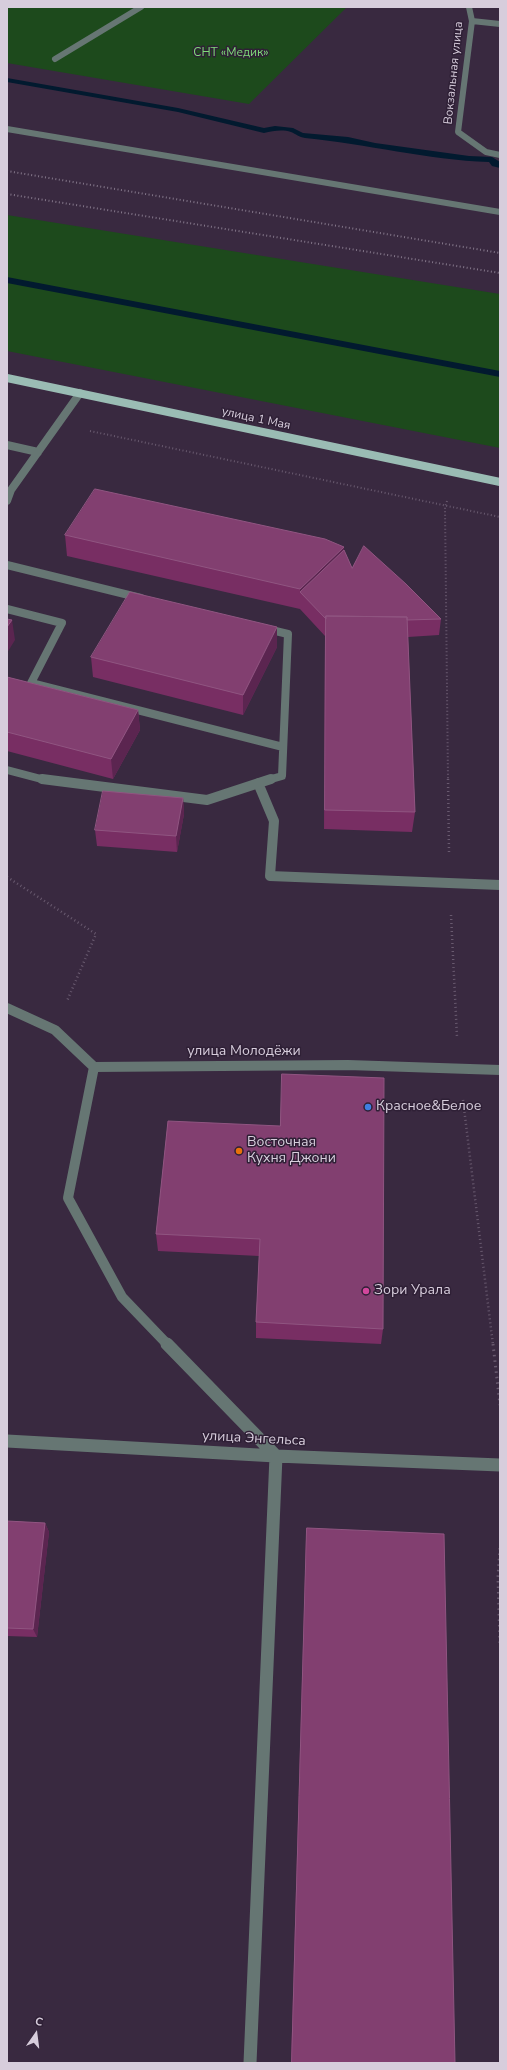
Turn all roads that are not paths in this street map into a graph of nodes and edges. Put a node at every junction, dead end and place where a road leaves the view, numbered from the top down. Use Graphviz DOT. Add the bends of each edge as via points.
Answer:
graph roads {
  1 [pos="140,7"];
  2 [pos="470,7"];
  3 [pos="472,21"];
  4 [pos="500,24"];
  5 [pos="55,59"];
  6 [pos="7,129"];
  7 [pos="500,155"];
  8 [pos="500,212"];
  9 [pos="7,378"];
  10 [pos="80,393"];
  11 [pos="7,445"];
  12 [pos="38,452"];
  13 [pos="500,482"];
  14 [pos="7,501"];
  15 [pos="7,565"];
  16 [pos="151,600"];
  17 [pos="7,609"];
  18 [pos="257,626"];
  19 [pos="283,747"];
  20 [pos="7,770"];
  21 [pos="258,783"];
  22 [pos="500,885"];
  23 [pos="7,1008"];
  24 [pos="94,1067"];
  25 [pos="500,1070"];
  26 [pos="7,1441"];
  27 [pos="276,1456"];
  28 [pos="500,1465"];
  29 [pos="250,2063"];
  1 -- 5 [label="street"];
  2 -- 3 [label="street, Вокзальная улица"];
  3 -- 4 [label="street"];
  3 -- 7 [label="street, Вокзальная улица" via="458,132 486,152"];
  6 -- 8 [label="street"];
  9 -- 10 [label="main road, улица 1 Мая"];
  10 -- 12 [label="street"];
  10 -- 13 [label="main road, улица 1 Мая"];
  11 -- 12 [label="street"];
  12 -- 14 [label="street" via="11,490"];
  15 -- 16 [label="street"];
  17 -- 19 [label="street" via="62,623 31,683"];
  18 -- 19 [label="street" via="288,634"];
  19 -- 21 [label="street" via="282,776"];
  20 -- 21 [label="street" via="50,782 207,800"];
  21 -- 22 [label="street" via="274,821 270,876"];
  23 -- 24 [label="street" via="55,1030"];
  24 -- 25 [label="street, улица Молодёжи" via="322,1066"];
  24 -- 27 [label="street" via="68,1198 122,1297"];
  26 -- 27 [label="street, улица Энгельса"];
  27 -- 28 [label="street, улица Энгельса"];
  27 -- 29 [label="street"];
}
